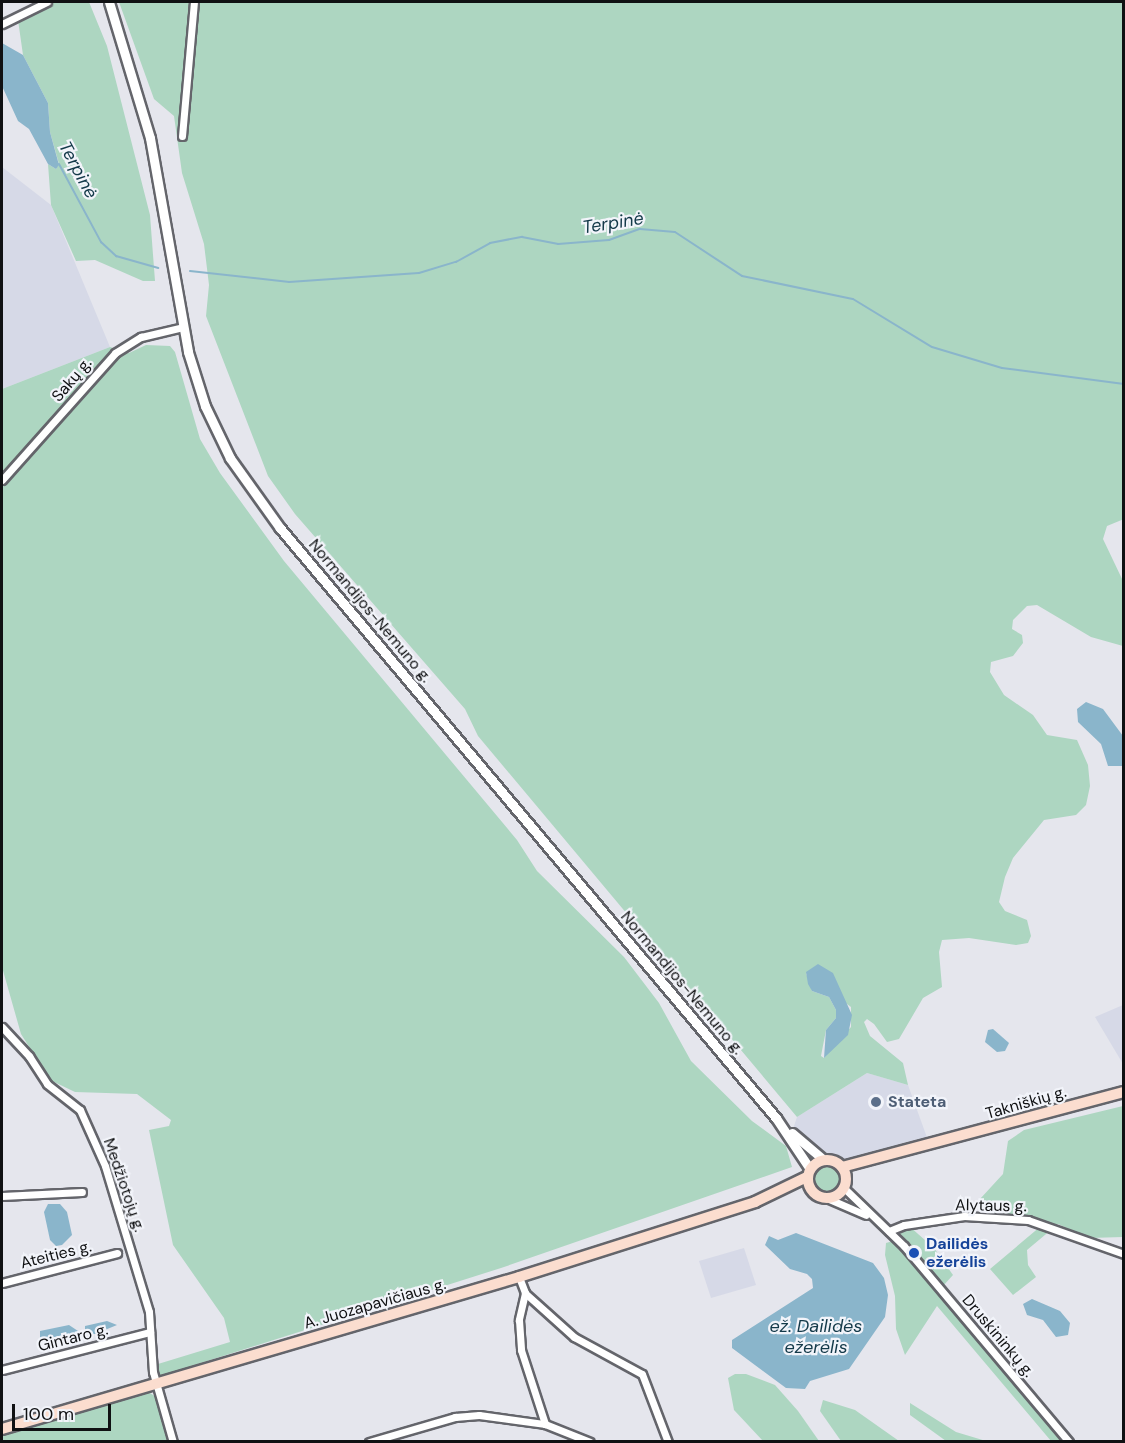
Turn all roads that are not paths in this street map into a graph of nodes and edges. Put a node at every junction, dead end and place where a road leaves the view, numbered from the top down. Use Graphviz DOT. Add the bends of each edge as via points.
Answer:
graph roads {
  1 [pos="47,2"];
  2 [pos="103,2"];
  3 [pos="109,2"];
  4 [pos="194,2"];
  5 [pos="2,24"];
  6 [pos="119,33"];
  7 [pos="182,136"];
  8 [pos="183,327"];
  9 [pos="2,480"];
  10 [pos="2,1028"];
  11 [pos="1124,1092"];
  12 [pos="776,1118"];
  13 [pos="937,1145"];
  14 [pos="824,1160"];
  15 [pos="842,1167"];
  16 [pos="809,1173"];
  17 [pos="845,1184"];
  18 [pos="82,1191"];
  19 [pos="811,1191"];
  20 [pos="2,1196"];
  21 [pos="829,1199"];
  22 [pos="755,1202"];
  23 [pos="879,1223"];
  24 [pos="889,1231"];
  25 [pos="117,1253"];
  26 [pos="1124,1254"];
  27 [pos="519,1277"];
  28 [pos="2,1283"];
  29 [pos="525,1293"];
  30 [pos="150,1332"];
  31 [pos="2,1370"];
  32 [pos="156,1384"];
  33 [pos="545,1424"];
  34 [pos="2,1429"];
  35 [pos="173,1442"];
  36 [pos="369,1442"];
  37 [pos="590,1442"];
  38 [pos="668,1442"];
  39 [pos="1069,1442"];
  1 -- 5 [label="street"];
  2 -- 6 [label="main road, Normandijos-Nemuno g."];
  3 -- 6 [label="main road, Normandijos-Nemuno g."];
  4 -- 7 [label="street"];
  6 -- 8 [label="main road, Normandijos-Nemuno g." via="150,138"];
  8 -- 9 [label="street, Sakų g." via="141,337 115,353"];
  8 -- 12 [label="main road, Normandijos-Nemuno g." via="205,406 231,458 262,504"];
  10 -- 30 [label="street, Medžiotojų g." via="29,1056 47,1084 75,1104 85,1118 117,1202 149,1312"];
  11 -- 13 [label="main road, Takniškių g."];
  12 -- 14 [label="main road, Normandijos-Nemuno g."];
  12 -- 16 [label="main road, Normandijos-Nemuno g."];
  13 -- 15 [label="main road"];
  13 -- 17 [label="main road" via="856,1172"];
  14 -- 15 [label="main road"];
  14 -- 16 [label="main road"];
  15 -- 17 [label="main road"];
  16 -- 19 [label="main road"];
  16 -- 22 [label="main road, A. Juozapavičiaus g."];
  17 -- 21 [label="main road"];
  17 -- 23 [label="street"];
  18 -- 20 [label="street"];
  19 -- 21 [label="main road"];
  19 -- 22 [label="main road, A. Juozapavičiaus g."];
  21 -- 23 [label="street" via="846,1203"];
  22 -- 27 [label="main road, A. Juozapavičiaus g."];
  23 -- 24 [label="street, Druskininkų g."];
  24 -- 26 [label="street, Alytaus g." via="964,1216 1028,1220 1045,1223 1097,1248"];
  24 -- 39 [label="street, Druskininkų g."];
  25 -- 28 [label="street, Ateities g."];
  27 -- 29 [label="street"];
  27 -- 32 [label="main road, A. Juozapavičiaus g."];
  29 -- 33 [label="street" via="519,1320 521,1350"];
  29 -- 38 [label="street" via="574,1337 642,1374"];
  30 -- 31 [label="street, Gintaro g."];
  30 -- 32 [label="street, Medžiotojų g."];
  32 -- 34 [label="main road, A. Juozapavičiaus g."];
  32 -- 35 [label="street, Medžiotojų g."];
  33 -- 36 [label="street" via="479,1415 454,1417"];
  33 -- 37 [label="street"];
}
